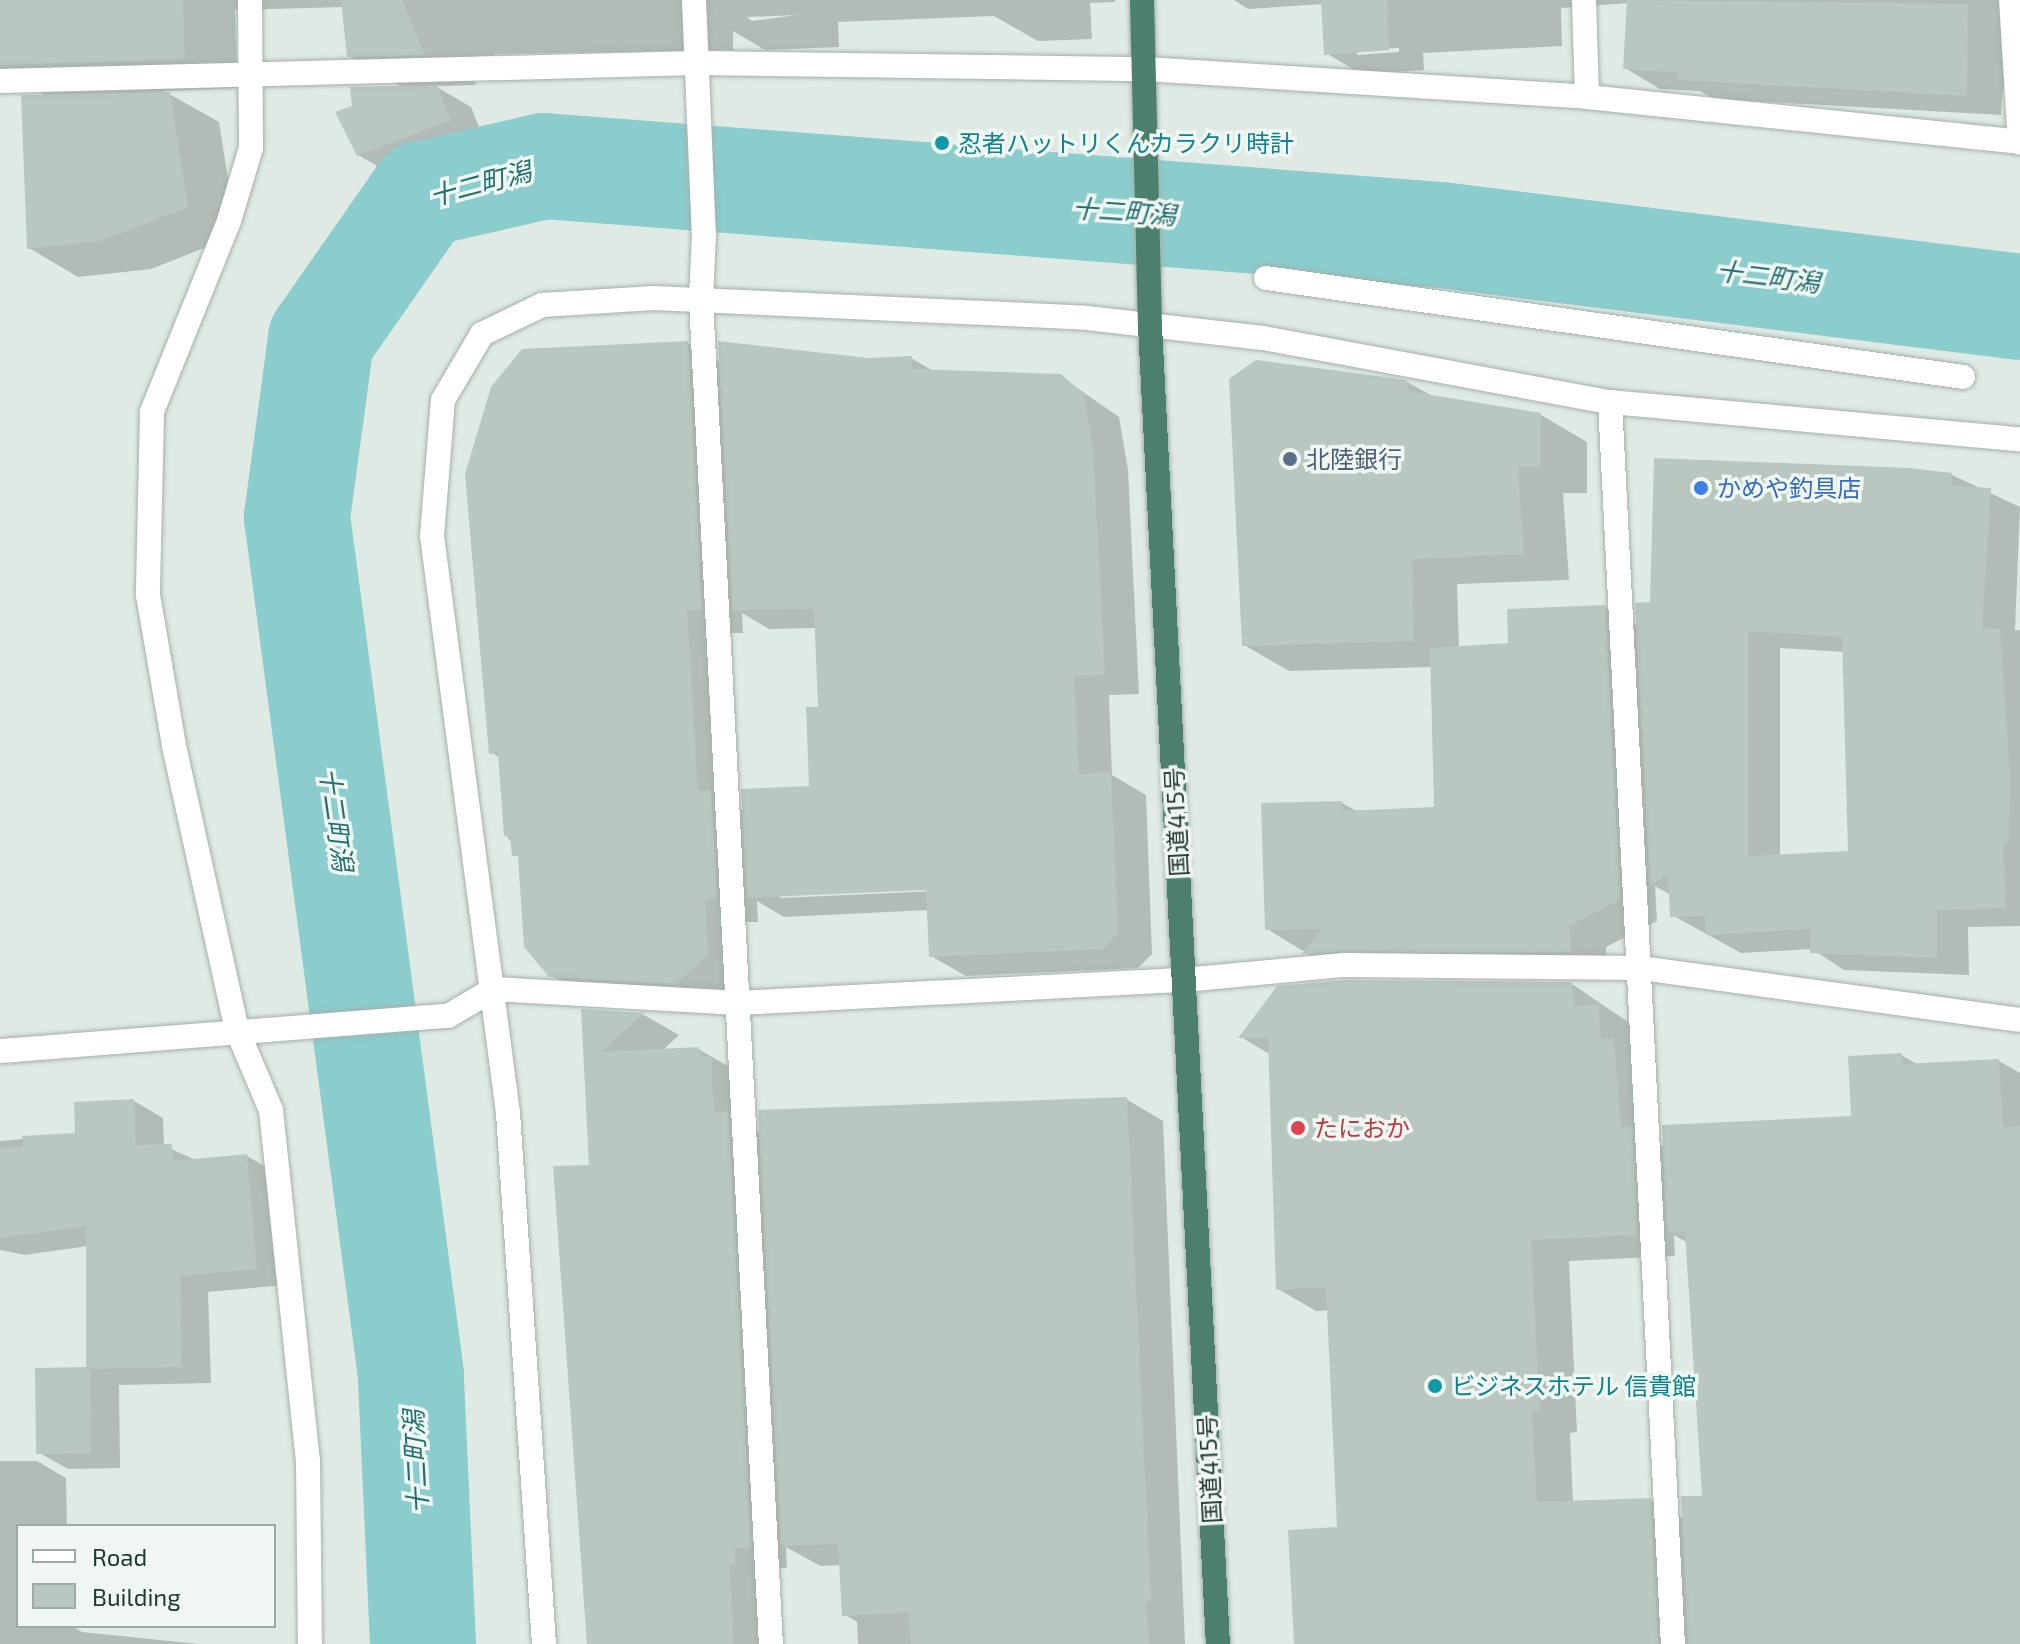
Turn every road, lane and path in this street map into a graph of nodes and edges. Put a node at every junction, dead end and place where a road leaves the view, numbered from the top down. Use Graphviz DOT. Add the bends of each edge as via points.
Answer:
graph roads {
  1 [pos="250,0"];
  2 [pos="694,0"];
  3 [pos="1142,0"];
  4 [pos="1584,0"];
  5 [pos="2011,0"];
  6 [pos="697,63"];
  7 [pos="1146,69"];
  8 [pos="254,72"];
  9 [pos="0,81"];
  10 [pos="1587,97"];
  11 [pos="2020,142"];
  12 [pos="1266,278"];
  13 [pos="701,301"];
  14 [pos="1150,326"];
  15 [pos="1963,377"];
  16 [pos="1610,402"];
  17 [pos="2020,439"];
  18 [pos="1641,968"];
  19 [pos="1184,980"];
  20 [pos="494,989"];
  21 [pos="739,1003"];
  22 [pos="2020,1020"];
  23 [pos="237,1030"];
  24 [pos="0,1051"];
  25 [pos="310,1644"];
  26 [pos="544,1644"];
  27 [pos="771,1644"];
  28 [pos="1218,1644"];
  29 [pos="1673,1644"];
  1 -- 8 [label="street"];
  2 -- 6 [label="street"];
  3 -- 7 [label="highway, 国道415号"];
  4 -- 10 [label="street"];
  5 -- 11 [label="street"];
  6 -- 7 [label="street"];
  6 -- 8 [label="street"];
  6 -- 13 [label="street" via="704,234"];
  7 -- 10 [label="street"];
  7 -- 14 [label="highway, 国道415号"];
  8 -- 9 [label="street"];
  8 -- 23 [label="street" via="251,148 229,221 152,412 148,595 174,746"];
  10 -- 11 [label="street"];
  12 -- 15 [label="street"];
  13 -- 14 [label="street" via="1035,315"];
  13 -- 20 [label="street" via="654,298 542,305 482,334 443,400 432,536"];
  13 -- 21 [label="street"];
  14 -- 16 [label="street" via="1263,338"];
  14 -- 19 [label="highway, 国道415号"];
  16 -- 17 [label="street"];
  16 -- 18 [label="street"];
  18 -- 19 [label="street" via="1344,965"];
  18 -- 22 [label="street"];
  18 -- 29 [label="street"];
  19 -- 21 [label="street"];
  19 -- 28 [label="highway, 国道415号"];
  20 -- 21 [label="street"];
  20 -- 23 [label="street" via="448,1016"];
  20 -- 26 [label="street" via="510,1129"];
  21 -- 27 [label="street"];
  23 -- 24 [label="street"];
  23 -- 25 [label="street" via="271,1110 308,1460"];
}
